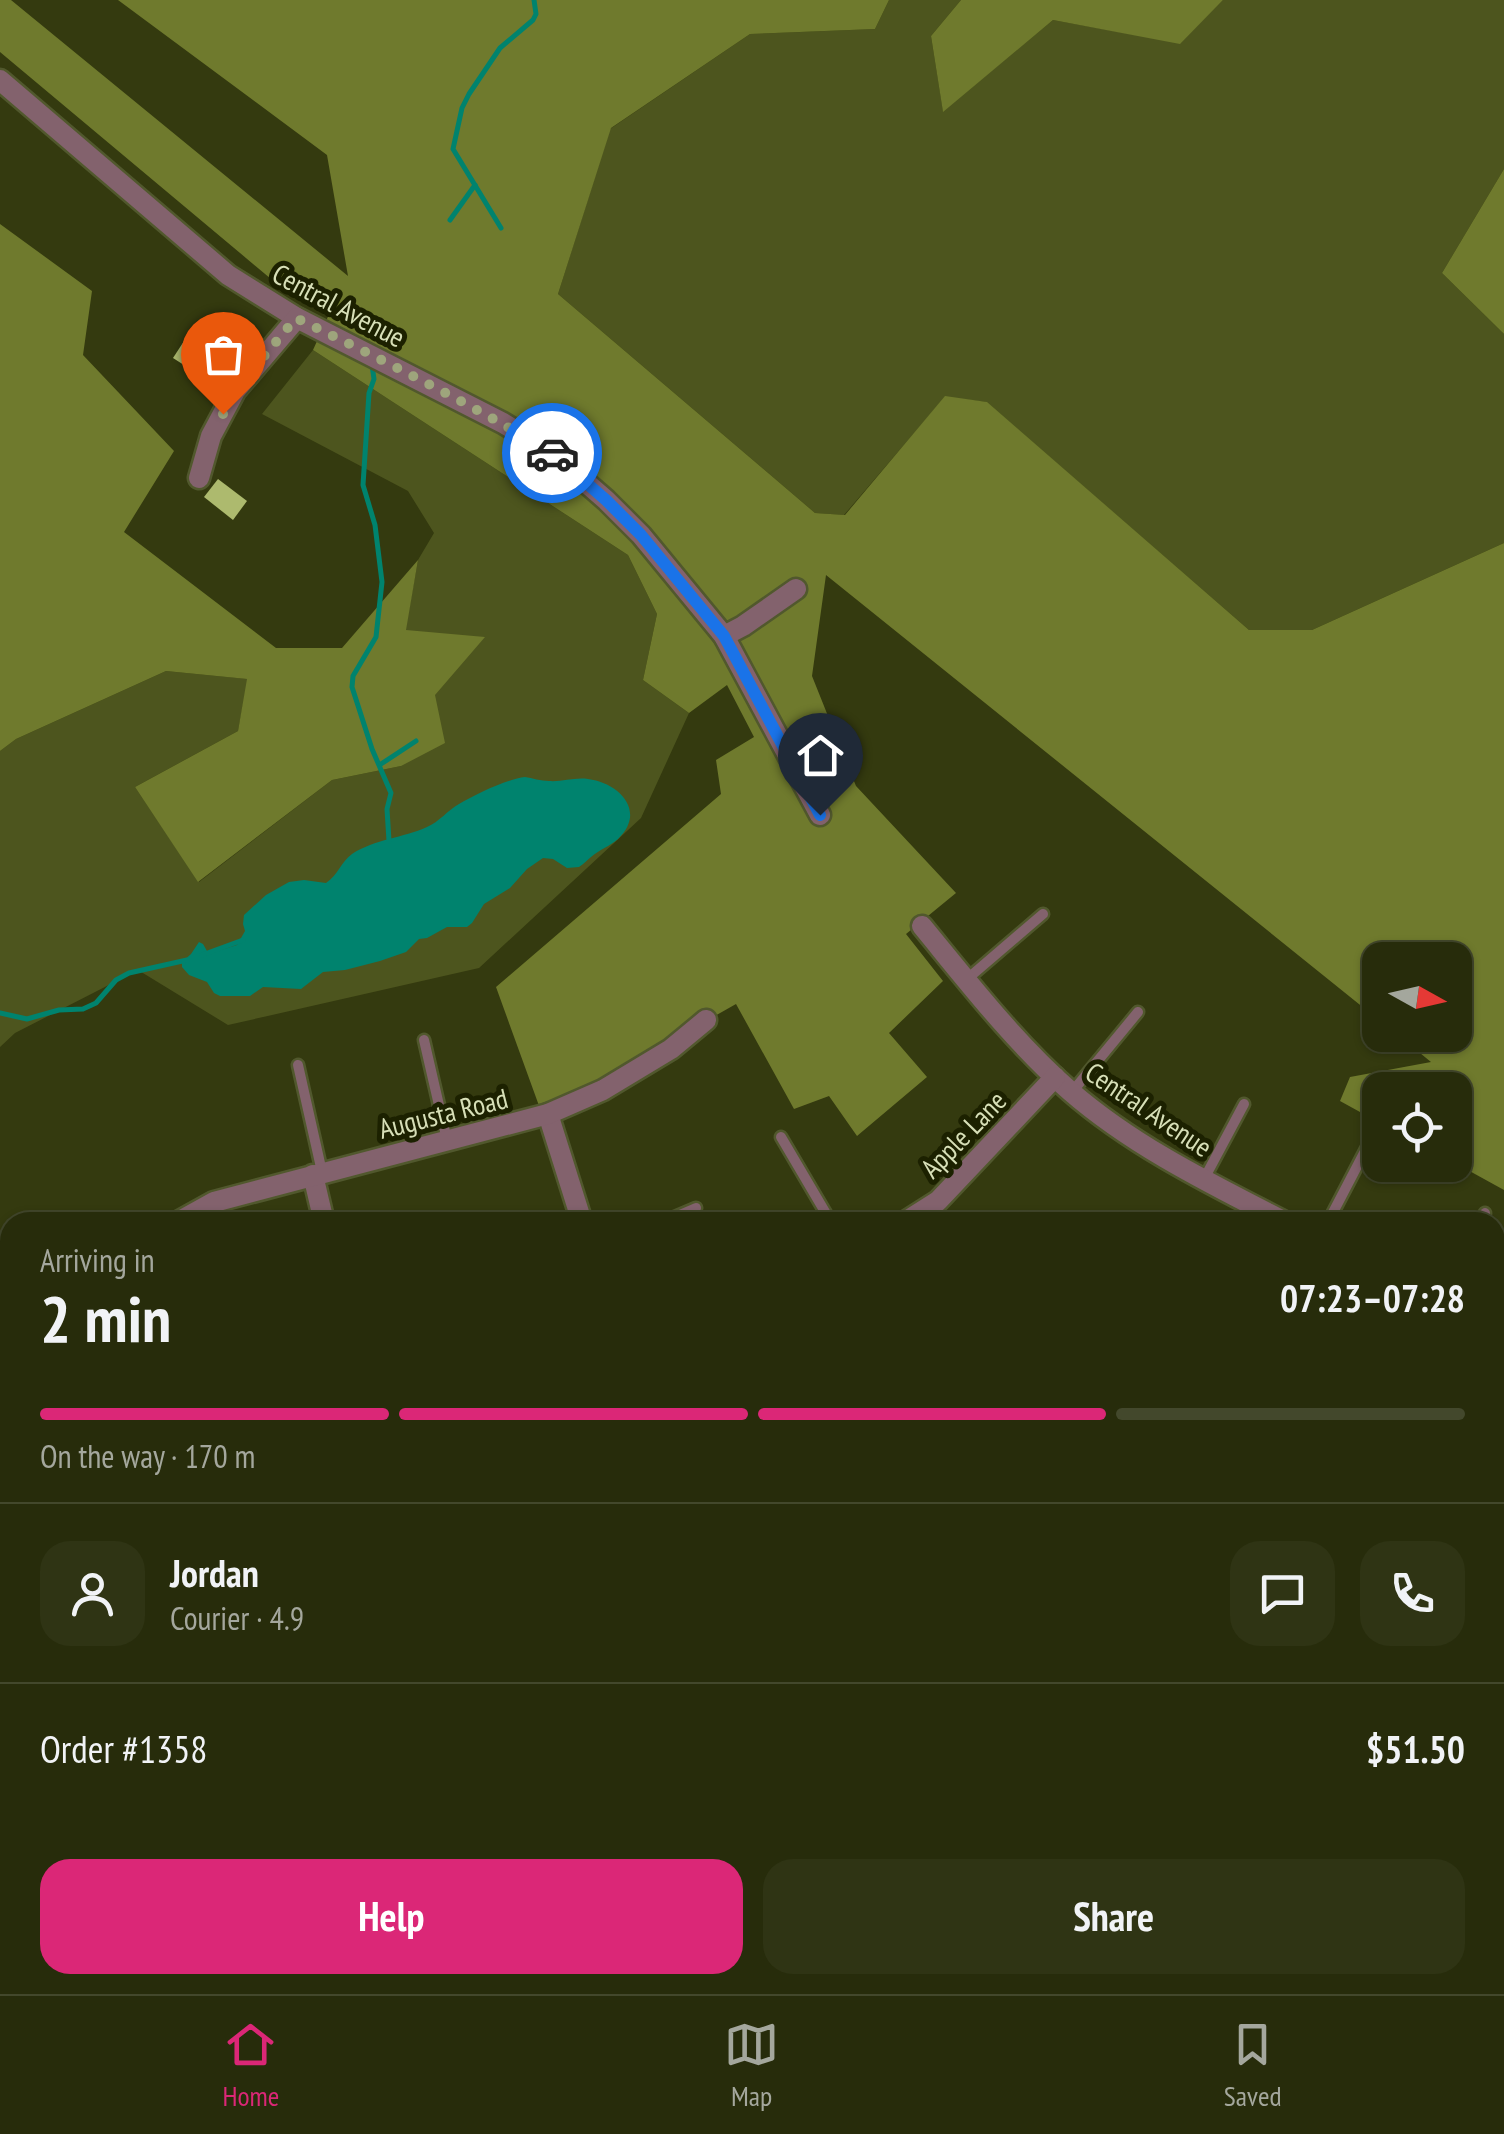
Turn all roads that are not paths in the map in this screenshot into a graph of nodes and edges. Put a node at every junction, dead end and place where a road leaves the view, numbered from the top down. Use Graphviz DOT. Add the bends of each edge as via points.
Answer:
graph roads {
  1 [pos="0,80"];
  2 [pos="296,318"];
  3 [pos="198,478"];
  4 [pos="796,590"];
  5 [pos="724,636"];
  6 [pos="820,815"];
  7 [pos="1043,914"];
  8 [pos="922,926"];
  9 [pos="966,980"];
  10 [pos="1138,1012"];
  11 [pos="706,1020"];
  12 [pos="424,1040"];
  13 [pos="298,1066"];
  14 [pos="1055,1077"];
  15 [pos="1072,1092"];
  16 [pos="1244,1104"];
  17 [pos="548,1114"];
  18 [pos="781,1137"];
  19 [pos="448,1140"];
  20 [pos="1362,1157"];
  21 [pos="317,1174"];
  22 [pos="1204,1180"];
  23 [pos="696,1208"];
  24 [pos="196,1212"];
  25 [pos="323,1212"];
  26 [pos="579,1212"];
  27 [pos="687,1212"];
  28 [pos="824,1212"];
  29 [pos="923,1212"];
  30 [pos="1266,1212"];
  31 [pos="1333,1212"];
  1 -- 2 [label="street, Central Avenue" via="228,275"];
  2 -- 3 [label="street" via="235,391 210,436"];
  2 -- 5 [label="street, Central Avenue" via="552,453 641,535"];
  4 -- 5 [label="street"];
  5 -- 6 [label="street, Central Avenue"];
  7 -- 9 [label="lane"];
  8 -- 9 [label="street, Central Avenue"];
  9 -- 14 [label="street, Central Avenue"];
  10 -- 15 [label="lane"];
  11 -- 17 [label="street, Augusta Road" via="603,1090"];
  12 -- 19 [label="lane"];
  13 -- 21 [label="lane"];
  14 -- 15 [label="street, Central Avenue"];
  14 -- 29 [label="street, Apple Lane"];
  15 -- 22 [label="street, Central Avenue"];
  16 -- 22 [label="lane"];
  17 -- 19 [label="street, Augusta Road"];
  17 -- 26 [label="street"];
  18 -- 28 [label="lane"];
  19 -- 21 [label="street, Augusta Road"];
  20 -- 31 [label="lane"];
  21 -- 24 [label="street, Augusta Road"];
  21 -- 25 [label="street"];
  22 -- 30 [label="street, Central Avenue"];
  23 -- 27 [label="lane"];
}
